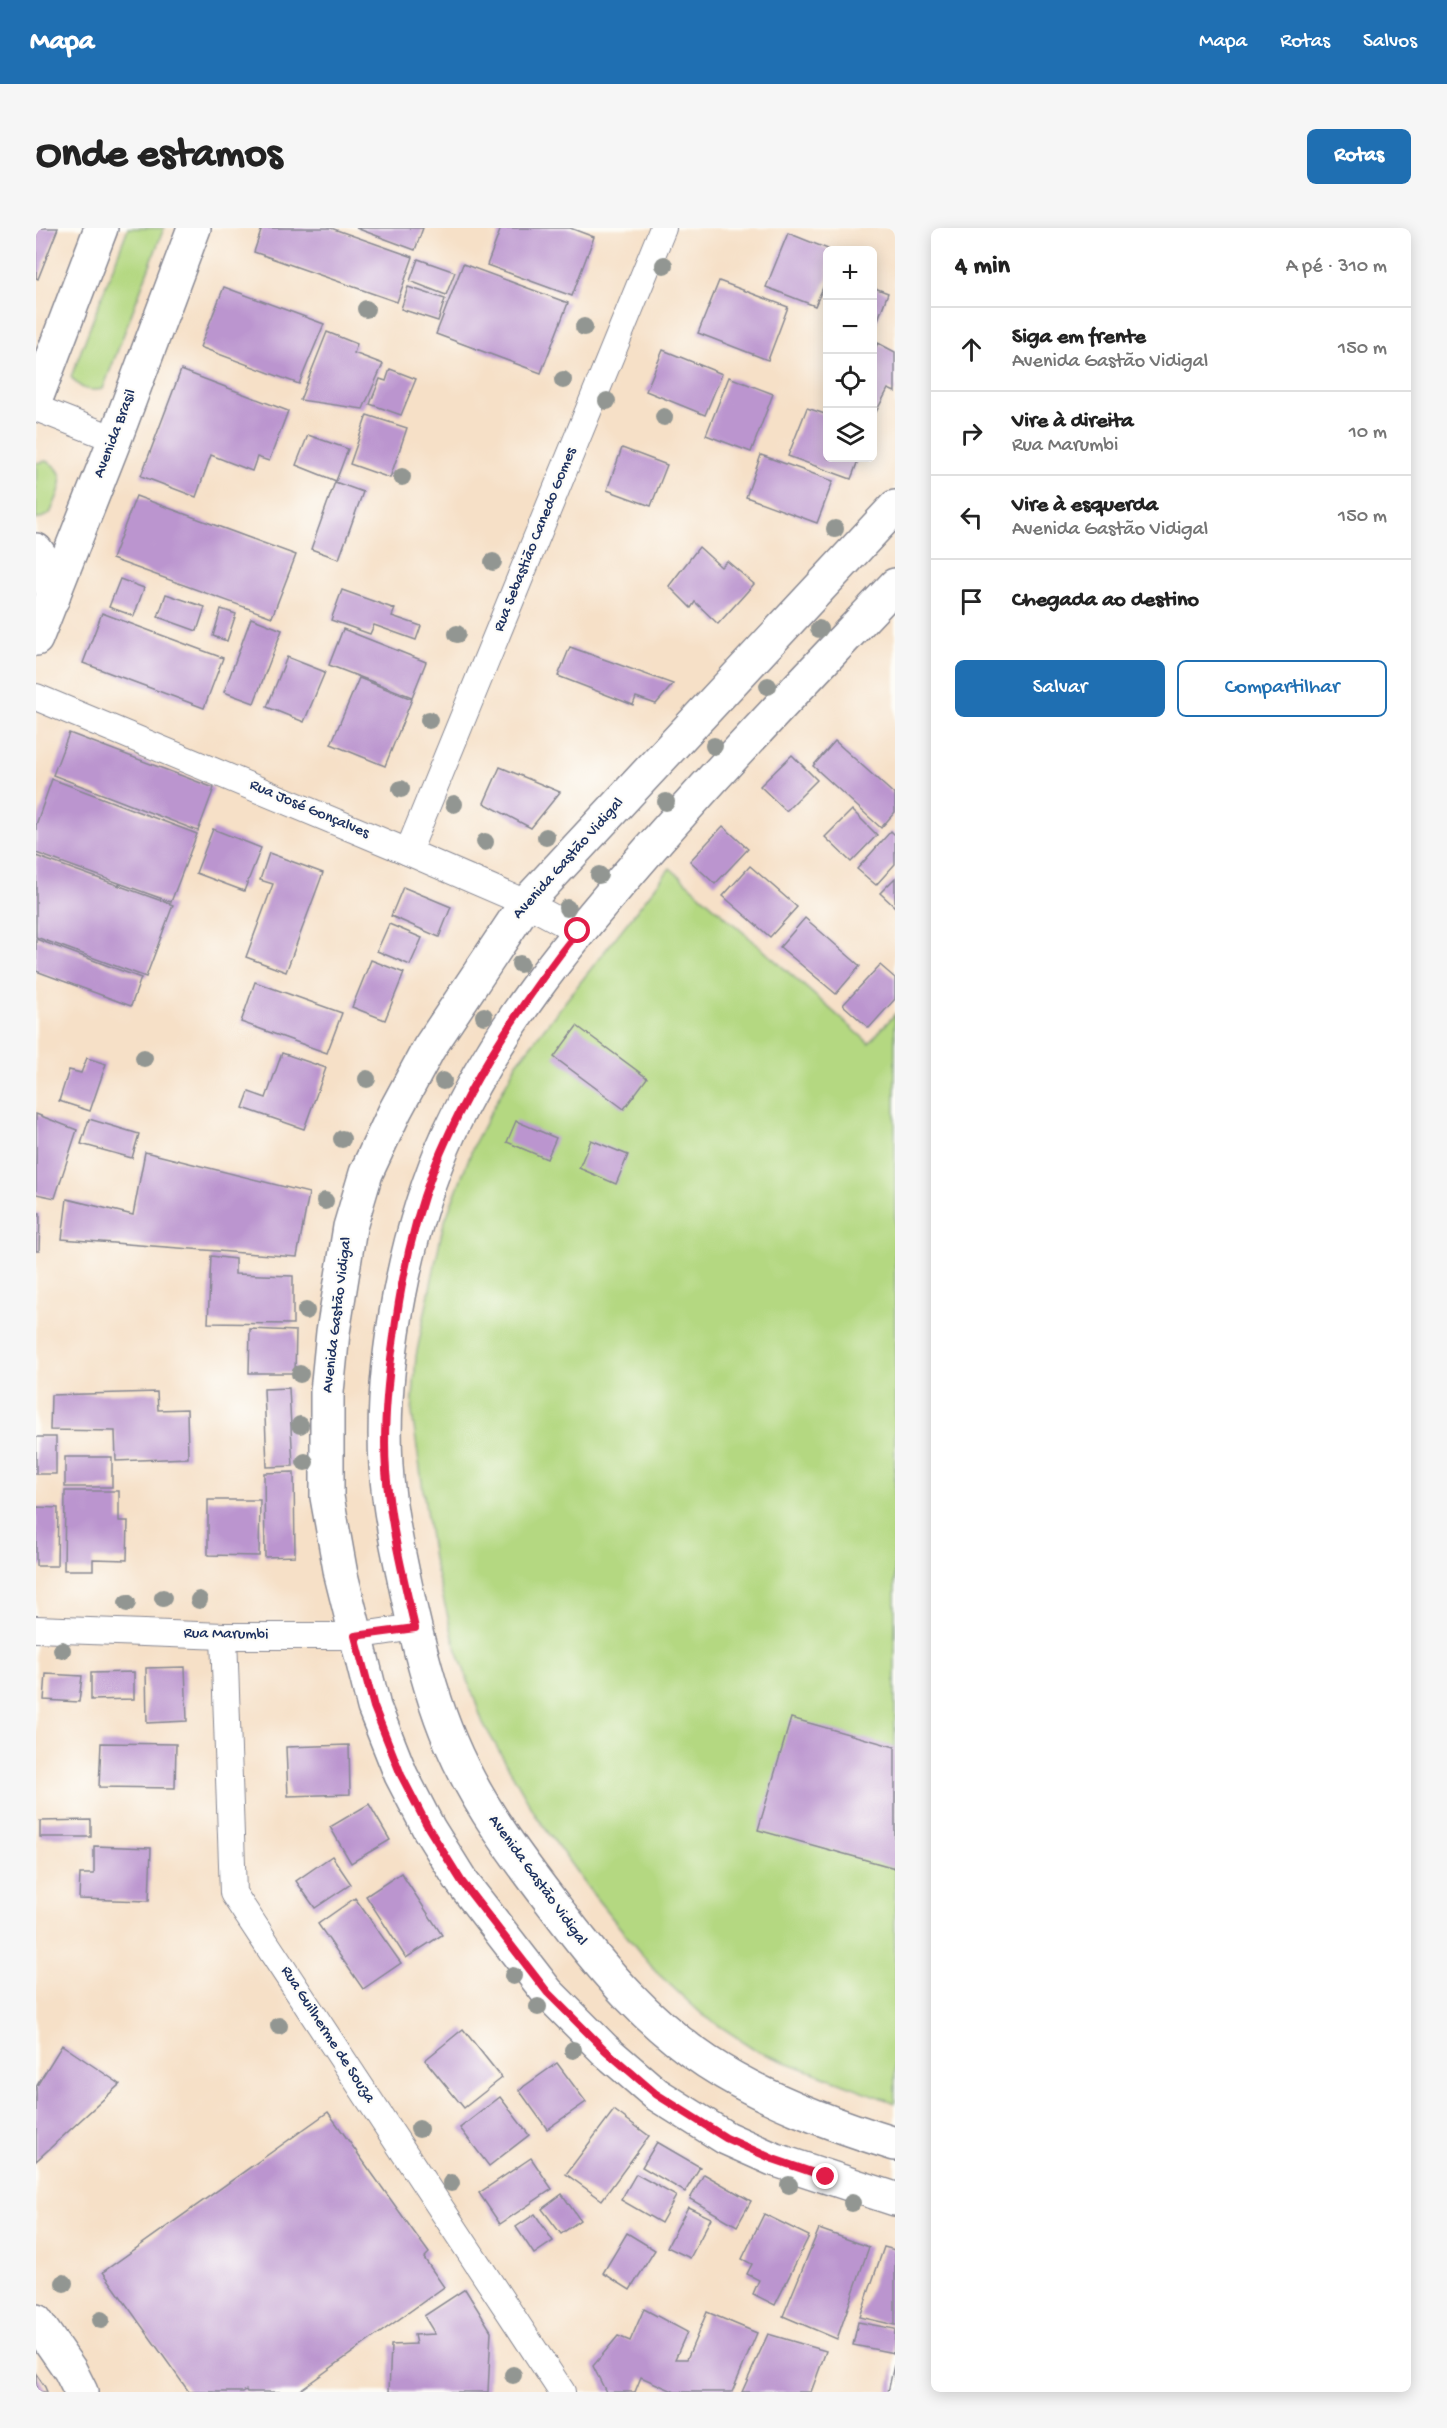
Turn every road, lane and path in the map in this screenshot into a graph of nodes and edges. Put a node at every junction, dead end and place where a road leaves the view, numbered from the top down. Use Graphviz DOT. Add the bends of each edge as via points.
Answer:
graph roads {
  1 [pos="101,228"];
  2 [pos="194,228"];
  3 [pos="663,228"];
  4 [pos="36,399"];
  5 [pos="36,408"];
  6 [pos="115,440"];
  7 [pos="895,507"];
  8 [pos="36,550"];
  9 [pos="895,585"];
  10 [pos="53,598"];
  11 [pos="36,639"];
  12 [pos="36,697"];
  13 [pos="408,852"];
  14 [pos="526,903"];
  15 [pos="578,931"];
  16 [pos="415,1628"];
  17 [pos="36,1629"];
  18 [pos="224,1636"];
  19 [pos="355,1636"];
  20 [pos="895,2144"];
  21 [pos="895,2199"];
  22 [pos="36,2321"];
  23 [pos="81,2392"];
  24 [pos="562,2392"];
  1 -- 4 [label="street"];
  2 -- 6 [label="street, Avenida Brasil"];
  3 -- 13 [label="street, Rua Sebastião Canedo Gomes"];
  5 -- 6 [label="street"];
  6 -- 10 [label="street, Avenida Brasil"];
  7 -- 14 [label="street, Avenida Gastão Vidigal"];
  8 -- 10 [label="street" via="47,565"];
  9 -- 15 [label="street, Avenida Gastão Vidigal" via="674,819"];
  10 -- 11 [label="street, Avenida Brasil"];
  12 -- 13 [label="street, Rua José Gonçalves"];
  13 -- 14 [label="street, Rua José Gonçalves"];
  14 -- 15 [label="street, Rua José Gonçalves"];
  14 -- 19 [label="street, Avenida Gastão Vidigal" via="429,1048 394,1110 366,1173 350,1227 327,1392 327,1497"];
  15 -- 16 [label="street, Avenida Gastão Vidigal" via="524,1005 469,1096 440,1155 418,1217 398,1306 385,1423 386,1472"];
  16 -- 19 [label="street, Rua Marumbi"];
  16 -- 20 [label="street, Avenida Gastão Vidigal" via="450,1741 491,1819 580,1940 638,2008 704,2060 737,2079 820,2118"];
  17 -- 18 [label="street, Rua Marumbi"];
  18 -- 19 [label="street, Rua Marumbi"];
  18 -- 24 [label="street, Rua Guilherme de Souza" via="233,1893"];
  19 -- 21 [label="street, Avenida Gastão Vidigal" via="374,1707 401,1775 429,1829 462,1882 548,1993 656,2094 726,2138 773,2159"];
  22 -- 23 [label="street"];
}
